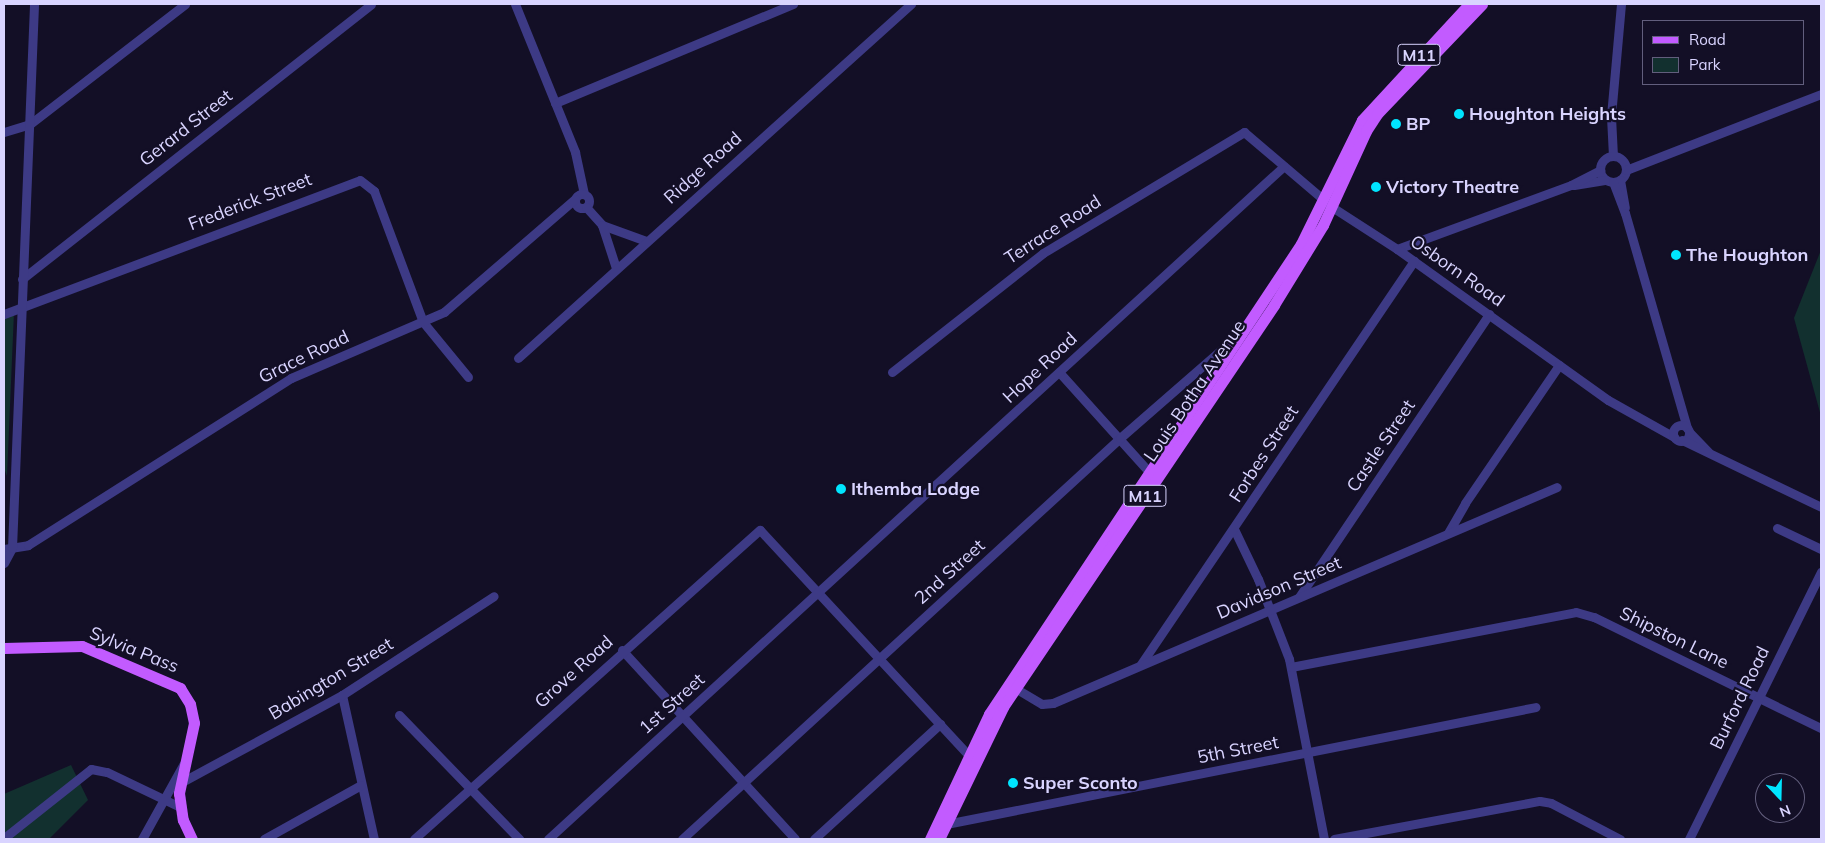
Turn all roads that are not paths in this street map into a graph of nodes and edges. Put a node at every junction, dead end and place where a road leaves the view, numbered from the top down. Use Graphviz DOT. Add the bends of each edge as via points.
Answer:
graph roads {
  1 [pos="34,4"];
  2 [pos="185,4"];
  3 [pos="371,4"];
  4 [pos="515,4"];
  5 [pos="793,4"];
  6 [pos="911,4"];
  7 [pos="1469,4"];
  8 [pos="1482,4"];
  9 [pos="1621,4"];
  10 [pos="1821,94"];
  11 [pos="555,103"];
  12 [pos="30,124"];
  13 [pos="4,132"];
  14 [pos="1244,132"];
  15 [pos="1609,157"];
  16 [pos="1284,166"];
  17 [pos="1625,166"];
  18 [pos="1600,170"];
  19 [pos="1613,181"];
  20 [pos="1571,185"];
  21 [pos="584,194"];
  22 [pos="575,199"];
  23 [pos="1328,203"];
  24 [pos="586,207"];
  25 [pos="602,225"];
  26 [pos="646,241"];
  27 [pos="1397,248"];
  28 [pos="1414,261"];
  29 [pos="616,268"];
  30 [pos="22,279"];
  31 [pos="20,308"];
  32 [pos="4,314"];
  33 [pos="1489,314"];
  34 [pos="423,322"];
  35 [pos="1243,332"];
  36 [pos="518,358"];
  37 [pos="1559,364"];
  38 [pos="892,372"];
  39 [pos="1059,372"];
  40 [pos="468,377"];
  41 [pos="1683,410"];
  42 [pos="1688,430"];
  43 [pos="1677,433"];
  44 [pos="1120,438"];
  45 [pos="1710,454"];
  46 [pos="1150,473"];
  47 [pos="1557,487"];
  48 [pos="1821,507"];
  49 [pos="1777,528"];
  50 [pos="1234,530"];
  51 [pos="1448,533"];
  52 [pos="26,547"];
  53 [pos="8,548"];
  54 [pos="1821,549"];
  55 [pos="6,561"];
  56 [pos="1821,572"];
  57 [pos="818,593"];
  58 [pos="494,596"];
  59 [pos="1299,597"];
  60 [pos="1270,609"];
  61 [pos="4,648"];
  62 [pos="622,650"];
  63 [pos="878,659"];
  64 [pos="1141,665"];
  65 [pos="1291,667"];
  66 [pos="1015,688"];
  67 [pos="342,695"];
  68 [pos="1759,696"];
  69 [pos="1536,707"];
  70 [pos="399,715"];
  71 [pos="682,716"];
  72 [pos="940,724"];
  73 [pos="1821,728"];
  74 [pos="1308,753"];
  75 [pos="188,756"];
  76 [pos="969,756"];
  77 [pos="744,783"];
  78 [pos="180,784"];
  79 [pos="361,785"];
  80 [pos="471,787"];
  81 [pos="163,800"];
  82 [pos="180,807"];
  83 [pos="946,824"];
  84 [pos="4,838"];
  85 [pos="142,839"];
  86 [pos="192,839"];
  87 [pos="264,839"];
  88 [pos="374,839"];
  89 [pos="414,839"];
  90 [pos="519,839"];
  91 [pos="548,839"];
  92 [pos="682,839"];
  93 [pos="795,839"];
  94 [pos="814,839"];
  95 [pos="930,839"];
  96 [pos="939,839"];
  97 [pos="1324,839"];
  98 [pos="1334,839"];
  99 [pos="1620,839"];
  100 [pos="1689,839"];
  1 -- 12 [label="street"];
  2 -- 12 [label="street"];
  3 -- 30 [label="street, Gerard Street"];
  4 -- 11 [label="street"];
  5 -- 11 [label="street"];
  6 -- 26 [label="street, Ridge Road"];
  7 -- 23 [label="main road, Louis Botha Avenue / M11" via="1362,120"];
  8 -- 23 [label="main road, Louis Botha Avenue / M11" via="1377,114"];
  9 -- 15 [label="street"];
  10 -- 17 [label="street"];
  11 -- 21 [label="street" via="576,156"];
  12 -- 13 [label="street"];
  12 -- 30 [label="street"];
  14 -- 16 [label="street, Osborn Road"];
  14 -- 38 [label="street, Terrace Road" via="1043,253"];
  15 -- 17 [label="street"];
  15 -- 18 [label="street"];
  16 -- 23 [label="street, Osborn Road"];
  16 -- 39 [label="street, Hope Road"];
  17 -- 19 [label="street"];
  18 -- 19 [label="street"];
  18 -- 20 [label="street"];
  19 -- 20 [label="street"];
  19 -- 41 [label="street"];
  20 -- 27 [label="street"];
  21 -- 22 [label="street, Grace Road"];
  21 -- 24 [label="street" via="589,202"];
  22 -- 24 [label="street" via="576,206"];
  22 -- 34 [label="street, Grace Road" via="450,307"];
  23 -- 27 [label="street, Osborn Road"];
  23 -- 35 [label="main road, Louis Botha Avenue / M11"];
  23 -- 66 [label="main road, Louis Botha Avenue / M11" via="1274,305"];
  24 -- 25 [label="street"];
  25 -- 26 [label="street"];
  25 -- 29 [label="street"];
  26 -- 29 [label="street, Ridge Road"];
  27 -- 28 [label="street, Osborn Road"];
  28 -- 33 [label="street, Osborn Road"];
  28 -- 50 [label="street, Forbes Street"];
  29 -- 36 [label="street, Ridge Road"];
  30 -- 31 [label="street"];
  31 -- 32 [label="street, Frederick Street"];
  31 -- 34 [label="street, Frederick Street" via="360,180 374,191"];
  31 -- 53 [label="street"];
  33 -- 37 [label="street, Osborn Road"];
  33 -- 59 [label="street, Castle Street"];
  34 -- 40 [label="street"];
  34 -- 52 [label="street, Grace Road" via="290,378"];
  35 -- 44 [label="street, 2nd Street"];
  35 -- 46 [label="main road, Louis Botha Avenue / M11"];
  37 -- 43 [label="street, Osborn Road" via="1608,400 1657,428"];
  37 -- 51 [label="street" via="1465,502"];
  39 -- 44 [label="street"];
  39 -- 57 [label="street, Hope Road"];
  41 -- 42 [label="street"];
  41 -- 43 [label="street"];
  42 -- 43 [label="street"];
  42 -- 43 [label="street"];
  42 -- 45 [label="street, Osborn Road"];
  43 -- 45 [label="street, Osborn Road"];
  44 -- 46 [label="street"];
  44 -- 63 [label="street, 2nd Street"];
  45 -- 48 [label="street, Osborn Road"];
  46 -- 76 [label="main road, Louis Botha Avenue / M11" via="996,703"];
  47 -- 51 [label="street, Davidson Street"];
  49 -- 54 [label="street"];
  50 -- 60 [label="street"];
  50 -- 64 [label="street, Forbes Street"];
  51 -- 59 [label="street, Davidson Street"];
  52 -- 53 [label="street, Grace Road"];
  52 -- 55 [label="street"];
  53 -- 55 [label="street"];
  56 -- 68 [label="street, Burford Road"];
  57 -- 62 [label="street, Grove Road" via="766,533 757,530"];
  57 -- 63 [label="street"];
  57 -- 71 [label="street, 1st Street"];
  58 -- 67 [label="street, Babington Street"];
  59 -- 60 [label="street, Davidson Street"];
  60 -- 64 [label="street, Davidson Street"];
  60 -- 65 [label="street"];
  61 -- 75 [label="main road, Sylvia Pass" via="82,646 174,683 186,695 193,715 194,729"];
  62 -- 71 [label="street"];
  62 -- 80 [label="street, Grove Road"];
  63 -- 72 [label="street"];
  63 -- 77 [label="street, 2nd Street"];
  64 -- 66 [label="street, Davidson Street" via="1049,704 1042,704"];
  65 -- 68 [label="street, Shipston Lane" via="1576,612 1594,617"];
  65 -- 74 [label="street"];
  66 -- 83 [label="main road, Louis Botha Avenue / M11"];
  67 -- 78 [label="street, Babington Street"];
  67 -- 79 [label="street"];
  68 -- 73 [label="street, Shipston Lane"];
  68 -- 100 [label="street, Burford Road"];
  69 -- 74 [label="street, 5th Street"];
  70 -- 80 [label="street"];
  71 -- 77 [label="street"];
  71 -- 91 [label="street, 1st Street"];
  72 -- 76 [label="street"];
  72 -- 94 [label="street"];
  74 -- 83 [label="street, 5th Street"];
  74 -- 97 [label="street"];
  75 -- 78 [label="main road, Sylvia Pass"];
  75 -- 81 [label="street"];
  76 -- 95 [label="main road, Louis Botha Avenue / M11"];
  77 -- 92 [label="street, 2nd Street"];
  77 -- 93 [label="street"];
  78 -- 82 [label="main road, Sylvia Pass"];
  79 -- 87 [label="street"];
  79 -- 88 [label="street"];
  80 -- 89 [label="street, Grove Road"];
  80 -- 90 [label="street"];
  81 -- 82 [label="street"];
  81 -- 84 [label="street" via="107,772 90,769"];
  81 -- 85 [label="street"];
  82 -- 86 [label="main road"];
  83 -- 96 [label="main road, Louis Botha Avenue / M11"];
  98 -- 99 [label="street" via="1528,802 1551,803"];
}
